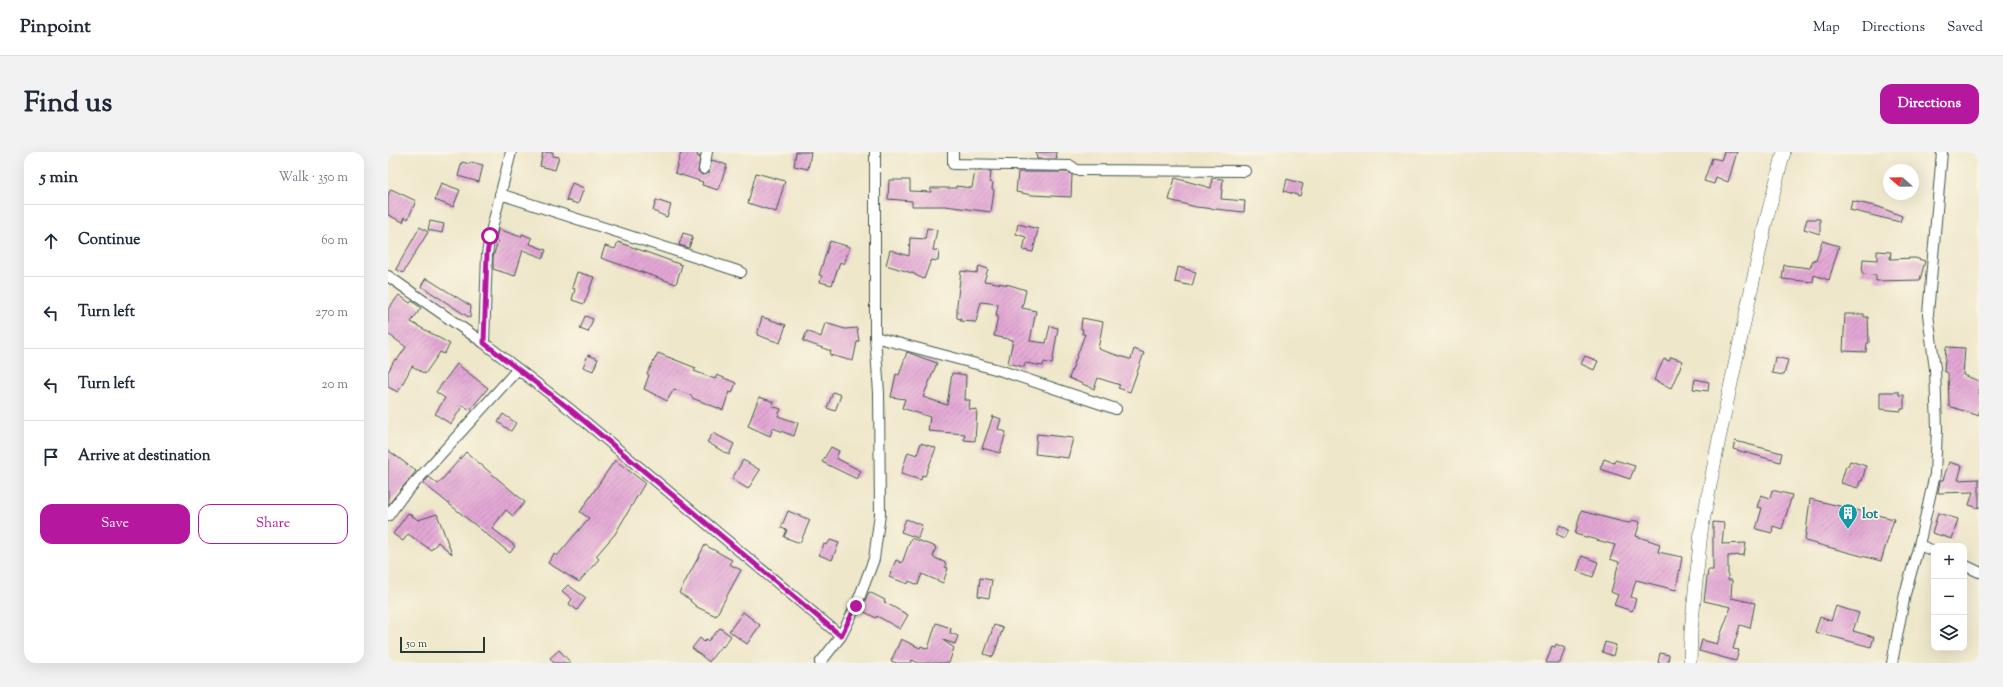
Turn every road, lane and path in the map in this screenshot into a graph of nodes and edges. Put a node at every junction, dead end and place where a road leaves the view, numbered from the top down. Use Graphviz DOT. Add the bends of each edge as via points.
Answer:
graph roads {
  1 [pos="511,152"];
  2 [pos="707,152"];
  3 [pos="876,152"];
  4 [pos="953,152"];
  5 [pos="1784,152"];
  6 [pos="1942,152"];
  7 [pos="704,169"];
  8 [pos="1245,171"];
  9 [pos="500,194"];
  10 [pos="741,272"];
  11 [pos="388,276"];
  12 [pos="875,337"];
  13 [pos="484,343"];
  14 [pos="518,369"];
  15 [pos="1116,409"];
  16 [pos="388,516"];
  17 [pos="1919,544"];
  18 [pos="1931,550"];
  19 [pos="1967,567"];
  20 [pos="1979,572"];
  21 [pos="841,636"];
  22 [pos="820,663"];
  23 [pos="1690,663"];
  24 [pos="1892,663"];
  1 -- 9 [label="street"];
  2 -- 7 [label="street"];
  3 -- 12 [label="street"];
  4 -- 8 [label="street" via="953,164 1072,166 1076,170"];
  5 -- 23 [label="street" via="1766,221 1701,532"];
  6 -- 17 [label="street" via="1928,314 1935,369 1937,428 1934,474"];
  9 -- 10 [label="street"];
  9 -- 13 [label="street" via="487,254"];
  11 -- 13 [label="street"];
  12 -- 15 [label="street" via="999,370"];
  12 -- 21 [label="street" via="879,392 880,514 874,559"];
  13 -- 14 [label="street"];
  14 -- 16 [label="street" via="401,498"];
  14 -- 21 [label="street" via="571,410"];
  17 -- 18 [label="street"];
  17 -- 24 [label="street" via="1905,594"];
  19 -- 20 [label="street"];
  21 -- 22 [label="street"];
}
